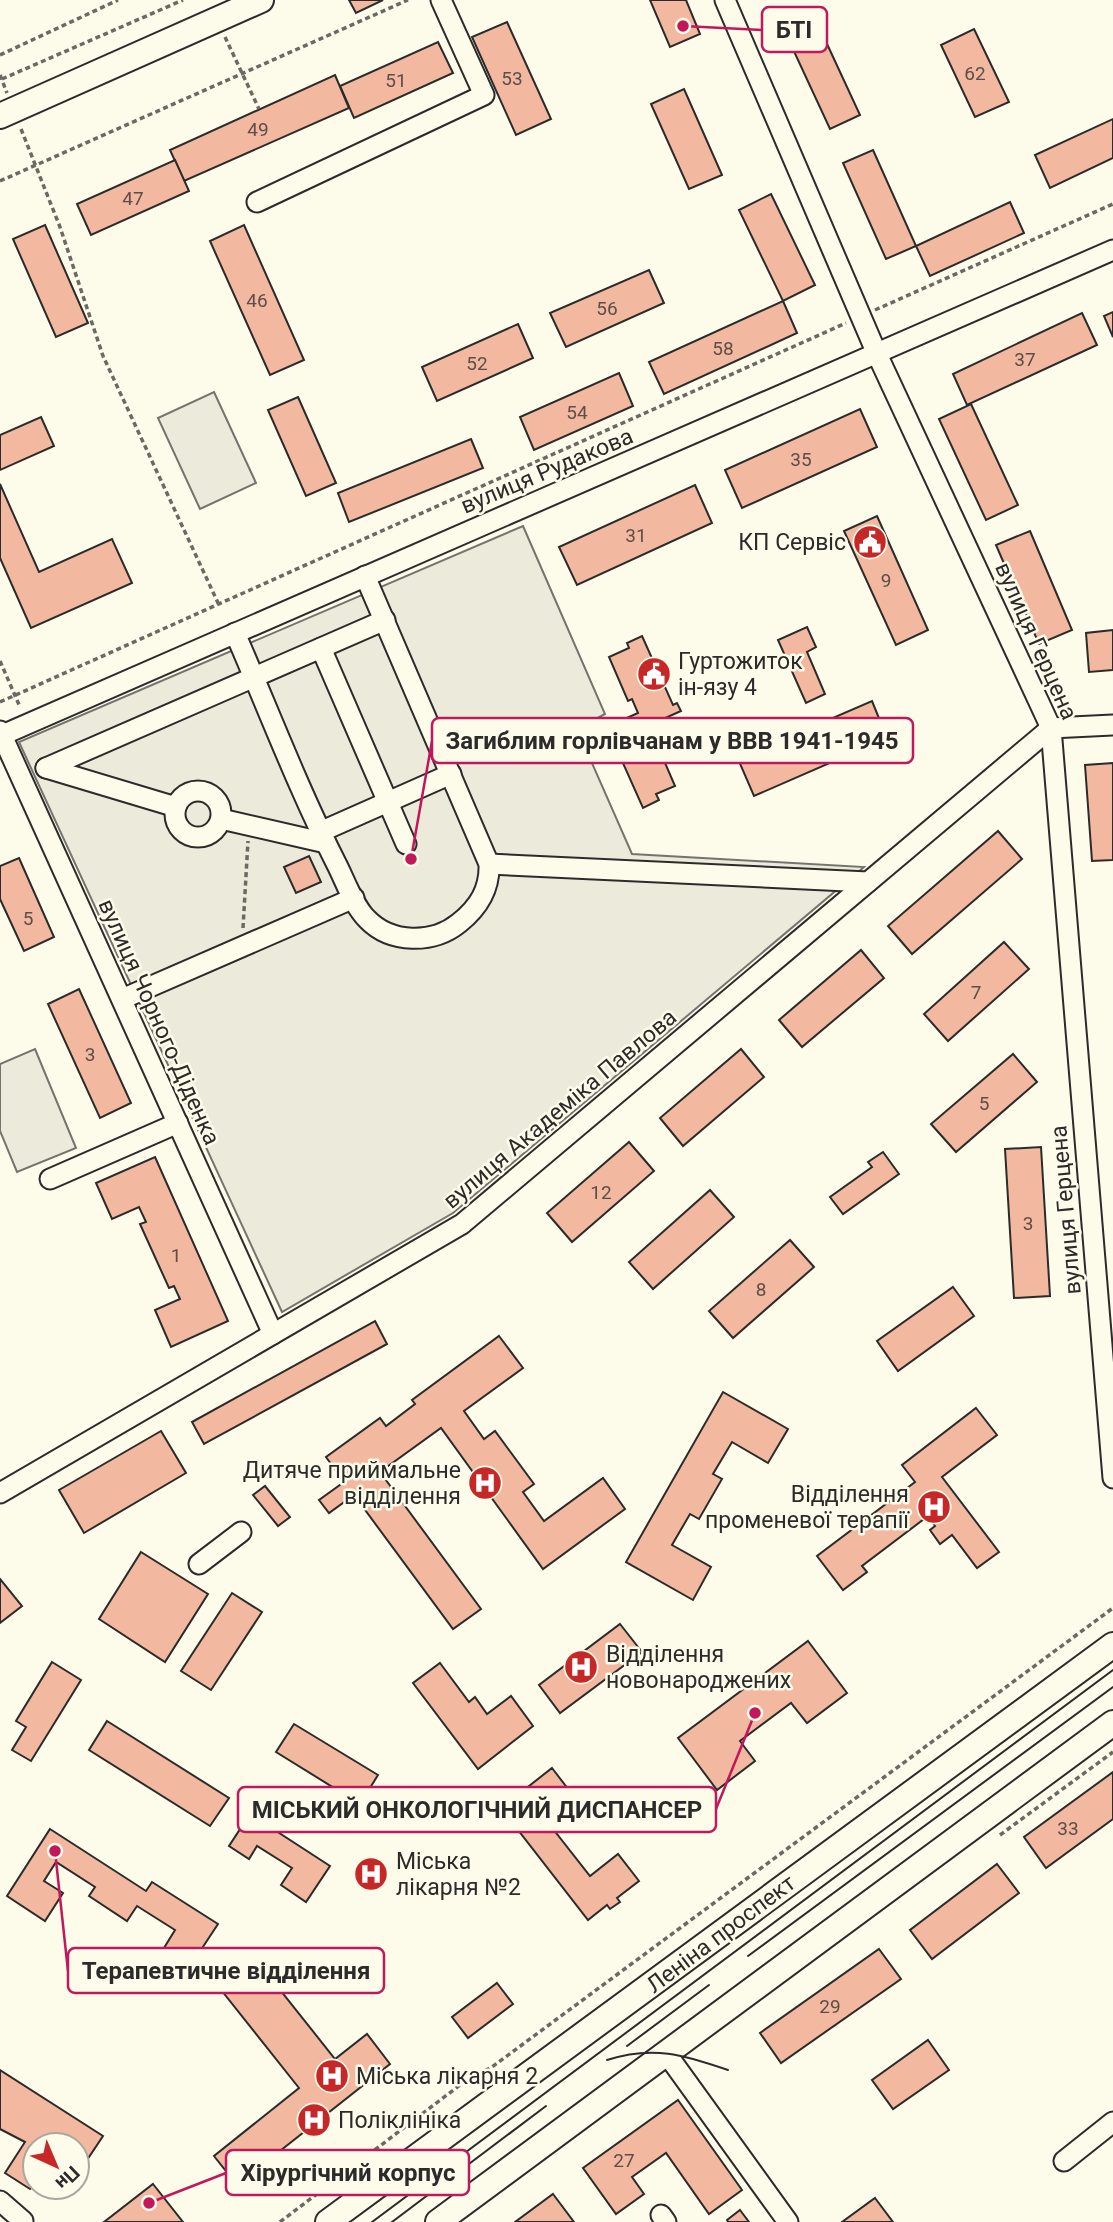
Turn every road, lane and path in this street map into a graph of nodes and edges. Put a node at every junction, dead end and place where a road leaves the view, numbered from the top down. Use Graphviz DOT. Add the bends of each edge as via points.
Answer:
graph roads {
  1 [pos="118,0"];
  2 [pos="183,0"];
  3 [pos="261,0"];
  4 [pos="408,0"];
  5 [pos="441,0"];
  6 [pos="725,0"];
  7 [pos="216,20"];
  8 [pos="0,55"];
  9 [pos="242,73"];
  10 [pos="1,77"];
  11 [pos="260,109"];
  12 [pos="7,113"];
  13 [pos="35,163"];
  14 [pos="0,181"];
  15 [pos="257,202"];
  16 [pos="1113,204"];
  17 [pos="1113,250"];
  18 [pos="861,316"];
  19 [pos="877,354"];
  20 [pos="365,576"];
  21 [pos="219,605"];
  22 [pos="385,620"];
  23 [pos="235,633"];
  24 [pos="321,648"];
  25 [pos="254,677"];
  26 [pos="0,702"];
  27 [pos="1113,725"];
  28 [pos="1051,728"];
  29 [pos="1,734"];
  30 [pos="451,774"];
  31 [pos="388,802"];
  32 [pos="176,807"];
  33 [pos="221,819"];
  34 [pos="249,825"];
  35 [pos="323,838"];
  36 [pos="406,844"];
  37 [pos="489,864"];
  38 [pos="868,882"];
  39 [pos="354,898"];
  40 [pos="242,947"];
  41 [pos="122,999"];
  42 [pos="178,1123"];
  43 [pos="50,1179"];
  44 [pos="273,1334"];
  45 [pos="1113,1478"];
  46 [pos="0,1493"];
  47 [pos="241,1532"];
  48 [pos="199,1564"];
  49 [pos="1113,1608"];
  50 [pos="1113,1645"];
  51 [pos="1113,1723"];
  52 [pos="666,2053"];
  53 [pos="1113,2122"];
  54 [pos="1064,2161"];
  55 [pos="0,2201"];
  56 [pos="23,2221"];
  57 [pos="280,2222"];
  58 [pos="328,2222"];
  59 [pos="438,2222"];
  60 [pos="788,2222"];
  1 -- 8 [label="path"];
  2 -- 10 [label="path"];
  3 -- 7 [label="main road"];
  4 -- 9 [label="path"];
  5 -- 15 [label="street" via="484,95"];
  6 -- 18 [label="street, вулиця Герцена"];
  7 -- 9 [label="path"];
  7 -- 12 [label="main road"];
  9 -- 11 [label="path"];
  9 -- 13 [label="path"];
  10 -- 12 [label="path"];
  12 -- 13 [label="path"];
  13 -- 14 [label="path"];
  13 -- 21 [label="path" via="103,356"];
  16 -- 18 [label="path"];
  17 -- 19 [label="street, вулиця Рудакова"];
  18 -- 19 [label="street, вулиця Герцена"];
  18 -- 21 [label="path"];
  19 -- 20 [label="street, вулиця Рудакова"];
  19 -- 28 [label="street, вулиця Герцена"];
  20 -- 22 [label="street"];
  20 -- 23 [label="street, вулиця Рудакова"];
  21 -- 26 [label="path"];
  22 -- 24 [label="street"];
  22 -- 30 [label="street"];
  23 -- 25 [label="street"];
  23 -- 29 [label="street, вулиця Рудакова"];
  24 -- 25 [label="street"];
  24 -- 31 [label="street"];
  25 -- 32 [label="street" via="46,768"];
  25 -- 35 [label="street"];
  27 -- 28 [label="street"];
  28 -- 38 [label="street, вулиця Академіка Павлова"];
  28 -- 45 [label="street, вулиця Герцена"];
  29 -- 41 [label="street, вулиця Чорного-Діденка"];
  30 -- 31 [label="street"];
  30 -- 37 [label="street"];
  31 -- 35 [label="street"];
  31 -- 36 [label="street"];
  32 -- 33 [label="street" via="191,791 209,792 219,802"];
  32 -- 33 [label="street" via="178,826 192,836 212,832"];
  33 -- 34 [label="street"];
  34 -- 35 [label="street"];
  34 -- 40 [label="path"];
  35 -- 39 [label="street"];
  37 -- 38 [label="street"];
  37 -- 39 [label="street" via="490,881 482,898 468,916 437,936 398,937 367,919"];
  38 -- 44 [label="street, вулиця Академіка Павлова" via="462,1224"];
  39 -- 40 [label="street"];
  40 -- 41 [label="street"];
  41 -- 42 [label="street, вулиця Чорного-Діденка"];
  42 -- 43 [label="street"];
  42 -- 44 [label="street, вулиця Чорного-Діденка"];
  44 -- 46 [label="street, вулиця Академіка Павлова"];
  47 -- 48 [label="street"];
  49 -- 57 [label="path" via="492,2067 464,2082"];
  50 -- 58 [label="main road, Леніна проспект"];
  51 -- 52 [label="main road"];
  52 -- 59 [label="main road"];
  52 -- 60 [label="street"];
  53 -- 54 [label="street"];
  55 -- 56 [label="street"];
}
